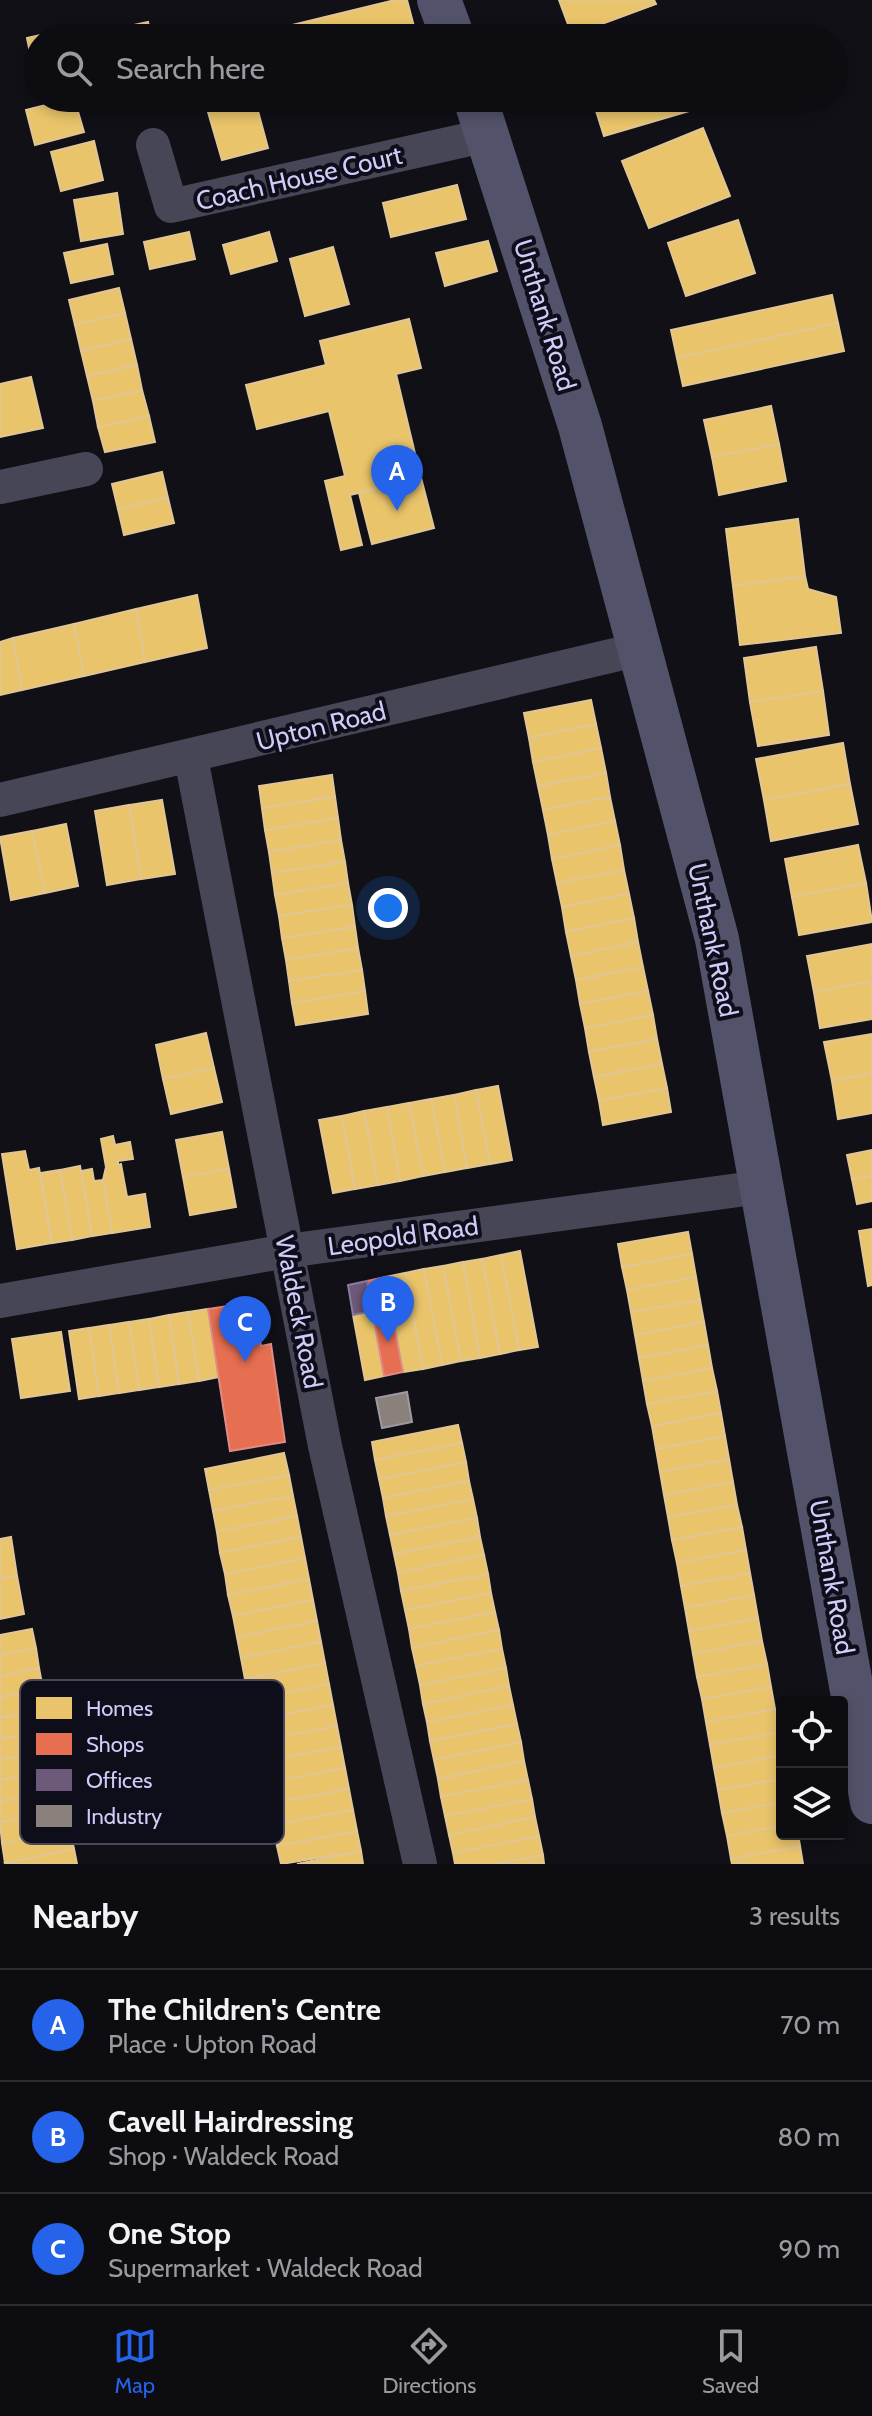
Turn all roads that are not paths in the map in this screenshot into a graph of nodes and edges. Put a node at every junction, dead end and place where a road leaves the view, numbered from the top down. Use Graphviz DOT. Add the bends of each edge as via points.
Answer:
graph roads {
  1 [pos="439,0"];
  2 [pos="448,24"];
  3 [pos="482,117"];
  4 [pos="153,145"];
  5 [pos="86,469"];
  6 [pos="0,487"];
  7 [pos="640,649"];
  8 [pos="191,758"];
  9 [pos="0,800"];
  10 [pos="761,1187"];
  11 [pos="287,1251"];
  12 [pos="0,1301"];
  13 [pos="872,1802"];
  14 [pos="420,1864"];
  1 -- 2 [label="street"];
  3 -- 4 [label="street, Coach House Court" via="171,206"];
  3 -- 7 [label="street, Unthank Road" via="580,426"];
  5 -- 6 [label="street"];
  7 -- 8 [label="street, Upton Road"];
  7 -- 10 [label="street, Unthank Road" via="717,939"];
  8 -- 9 [label="street, Upton Road"];
  8 -- 11 [label="street, Waldeck Road"];
  10 -- 11 [label="street, Leopold Road"];
  10 -- 13 [label="street, Unthank Road"];
  11 -- 12 [label="street, Leopold Road"];
  11 -- 14 [label="street, Waldeck Road" via="325,1446"];
}
